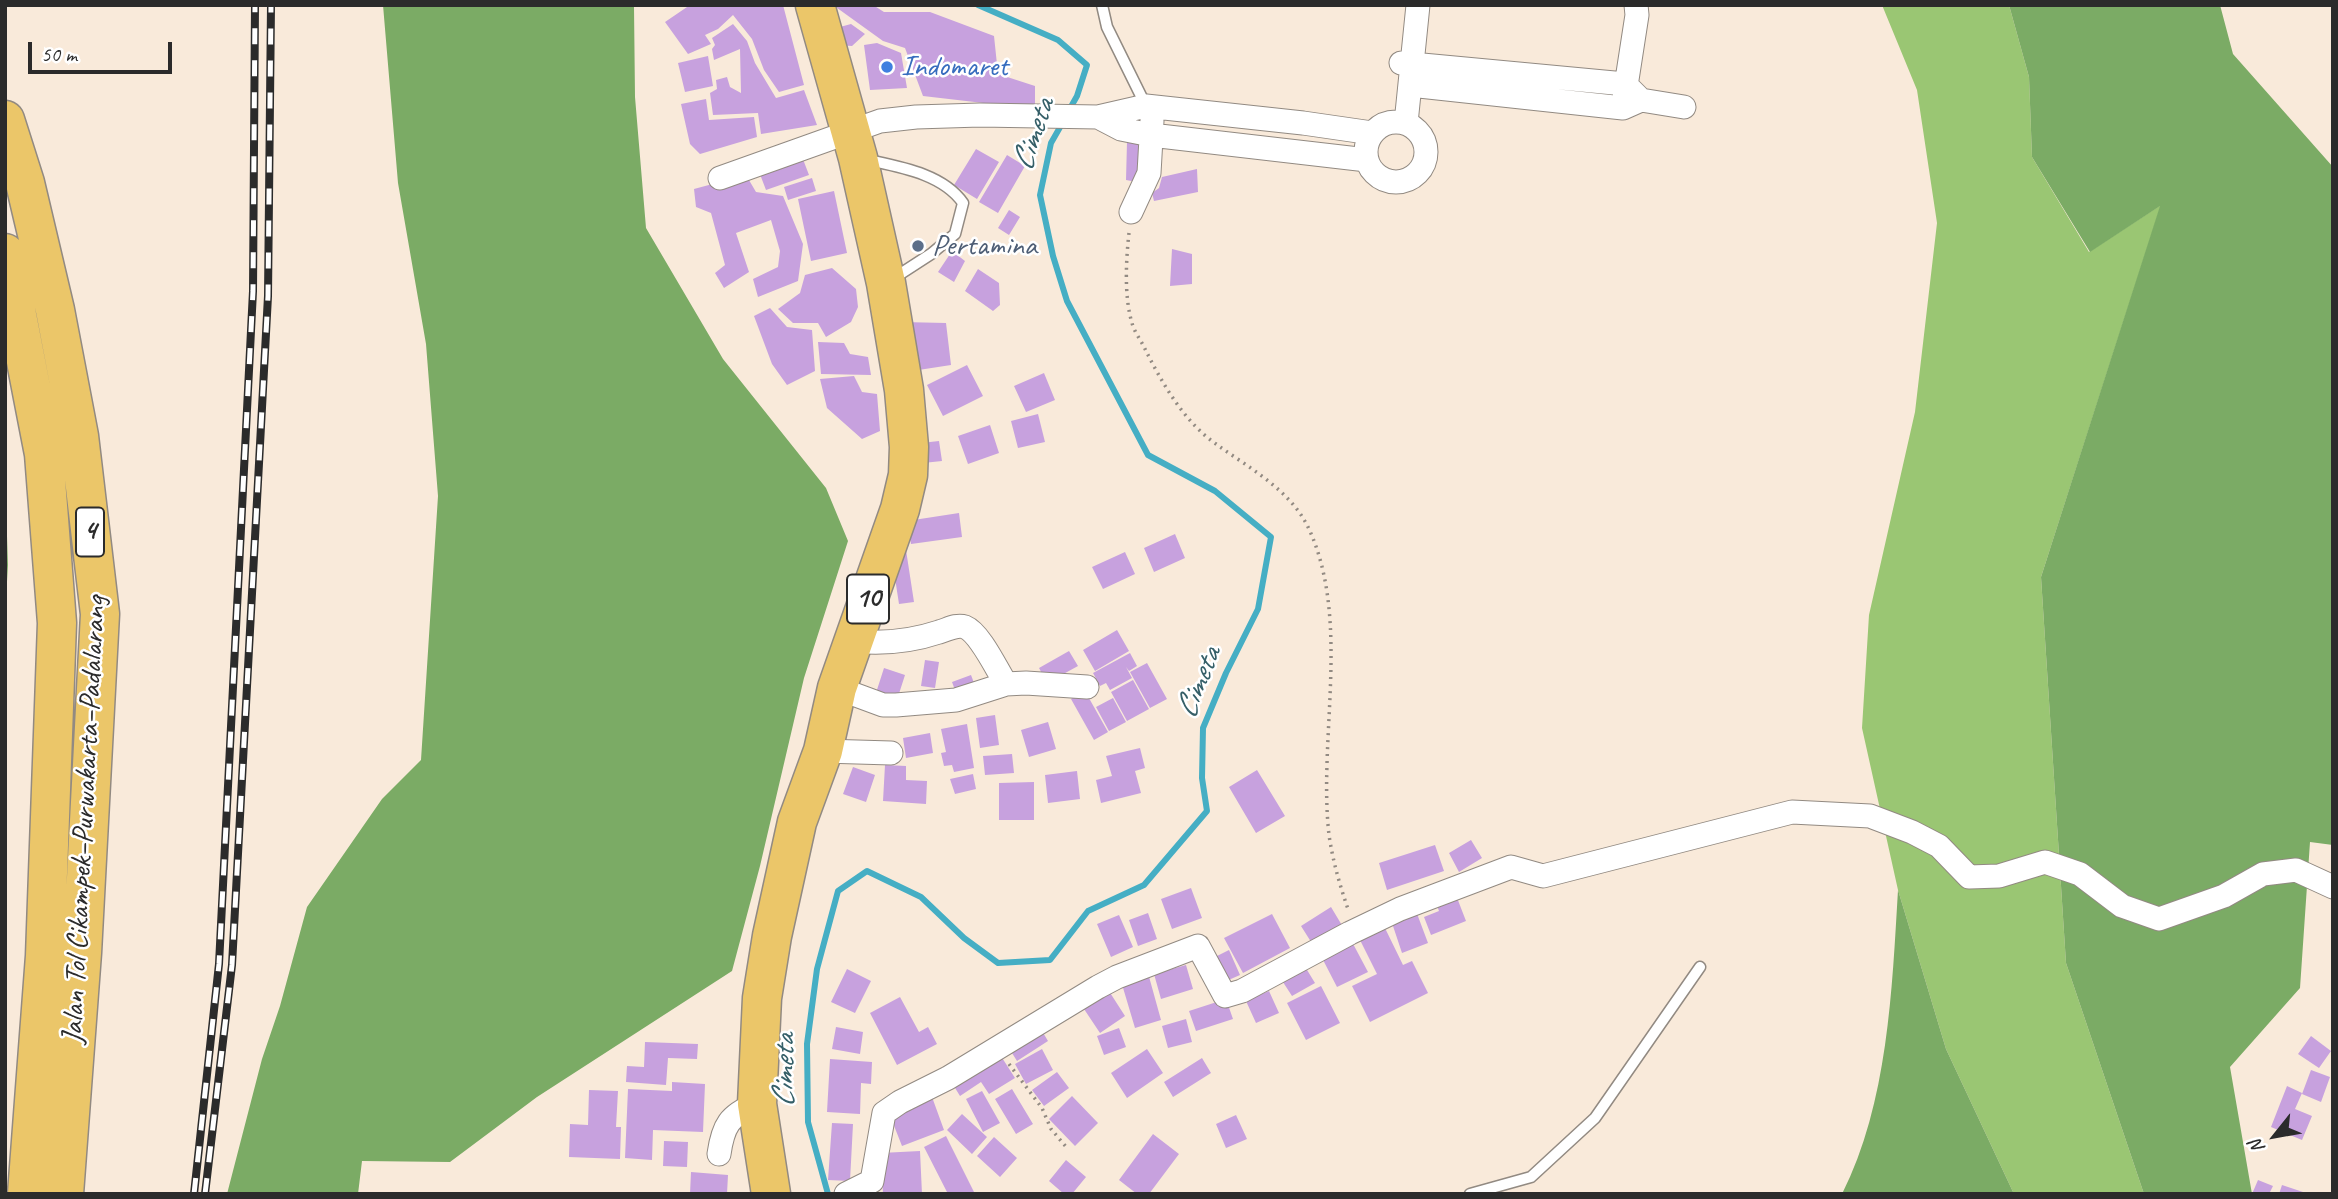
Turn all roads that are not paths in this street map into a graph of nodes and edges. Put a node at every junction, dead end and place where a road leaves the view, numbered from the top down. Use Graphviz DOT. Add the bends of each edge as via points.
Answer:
graph roads {
  1 [pos="815,5"];
  2 [pos="1102,5"];
  3 [pos="1406,5"];
  4 [pos="1418,5"];
  5 [pos="1636,5"];
  6 [pos="1408,71"];
  7 [pos="1630,97"];
  8 [pos="1149,107"];
  9 [pos="1684,107"];
  10 [pos="1088,117"];
  11 [pos="5,120"];
  12 [pos="1401,122"];
  13 [pos="1372,133"];
  14 [pos="1152,135"];
  15 [pos="854,145"];
  16 [pos="1367,160"];
  17 [pos="720,178"];
  18 [pos="1130,212"];
  19 [pos="5,253"];
  20 [pos="886,283"];
  21 [pos="853,641"];
  22 [pos="1006,684"];
  23 [pos="1087,687"];
  24 [pos="837,688"];
  25 [pos="823,751"];
  26 [pos="891,752"];
  27 [pos="2333,887"];
  28 [pos="63,954"];
  29 [pos="1700,967"];
  30 [pos="757,1104"];
  31 [pos="719,1154"];
  32 [pos="27,1194"];
  33 [pos="64,1194"];
  34 [pos="771,1194"];
  35 [pos="846,1194"];
  36 [pos="1470,1194"];
  1 -- 15 [label="highway, 10"];
  2 -- 8 [label="lane" via="1107,27"];
  3 -- 6 [label="street"];
  4 -- 6 [label="street"];
  5 -- 7 [label="street"];
  6 -- 7 [label="street"];
  6 -- 12 [label="street"];
  7 -- 9 [label="street"];
  8 -- 10 [label="street"];
  8 -- 13 [label="street"];
  8 -- 14 [label="street"];
  10 -- 14 [label="street"];
  10 -- 15 [label="street" via="880,121"];
  11 -- 28 [label="highway, Jalan Tol Cikampek–Purwakarta–Padalarang / 4" via="55,310 79,436 100,614"];
  12 -- 13 [label="street" via="1387,122"];
  12 -- 16 [label="street" via="1420,134 1426,152 1414,177 1386,181"];
  13 -- 16 [label="street" via="1365,150"];
  14 -- 16 [label="street"];
  14 -- 18 [label="street" via="1149,173"];
  15 -- 17 [label="street"];
  15 -- 20 [label="highway, 10"];
  15 -- 20 [label="lane" via="955,191 963,203 955,234"];
  19 -- 28 [label="highway, Jalan Tol Cikampek–Purwakarta–Padalarang / 4" via="44,454 57,623"];
  20 -- 21 [label="highway, 10" via="904,390 908,475"];
  21 -- 22 [label="street" via="877,643 963,627 972,632"];
  21 -- 24 [label="highway, 10"];
  22 -- 23 [label="street"];
  22 -- 24 [label="street" via="956,700 896,705 883,705"];
  24 -- 25 [label="highway, 10"];
  25 -- 26 [label="street"];
  25 -- 30 [label="highway, 10" via="797,822 772,936 762,998"];
  27 -- 35 [label="street" via="2296,870 2263,874 2224,896 2159,919 2122,906 2080,874 2045,862 1999,876 1969,877 1939,846 1870,816 1793,812 1543,876 1511,867 1400,909 1225,996 1198,946 1117,977 884,1114 872,1181"];
  28 -- 32 [label="highway, Jalan Tol Cikampek–Purwakarta–Padalarang / 4"];
  28 -- 33 [label="highway, Jalan Tol Cikampek–Purwakarta–Padalarang / 4"];
  29 -- 36 [label="lane" via="1595,1118 1531,1177"];
  30 -- 31 [label="street" via="728,1122"];
  30 -- 34 [label="highway, 10"];
}
